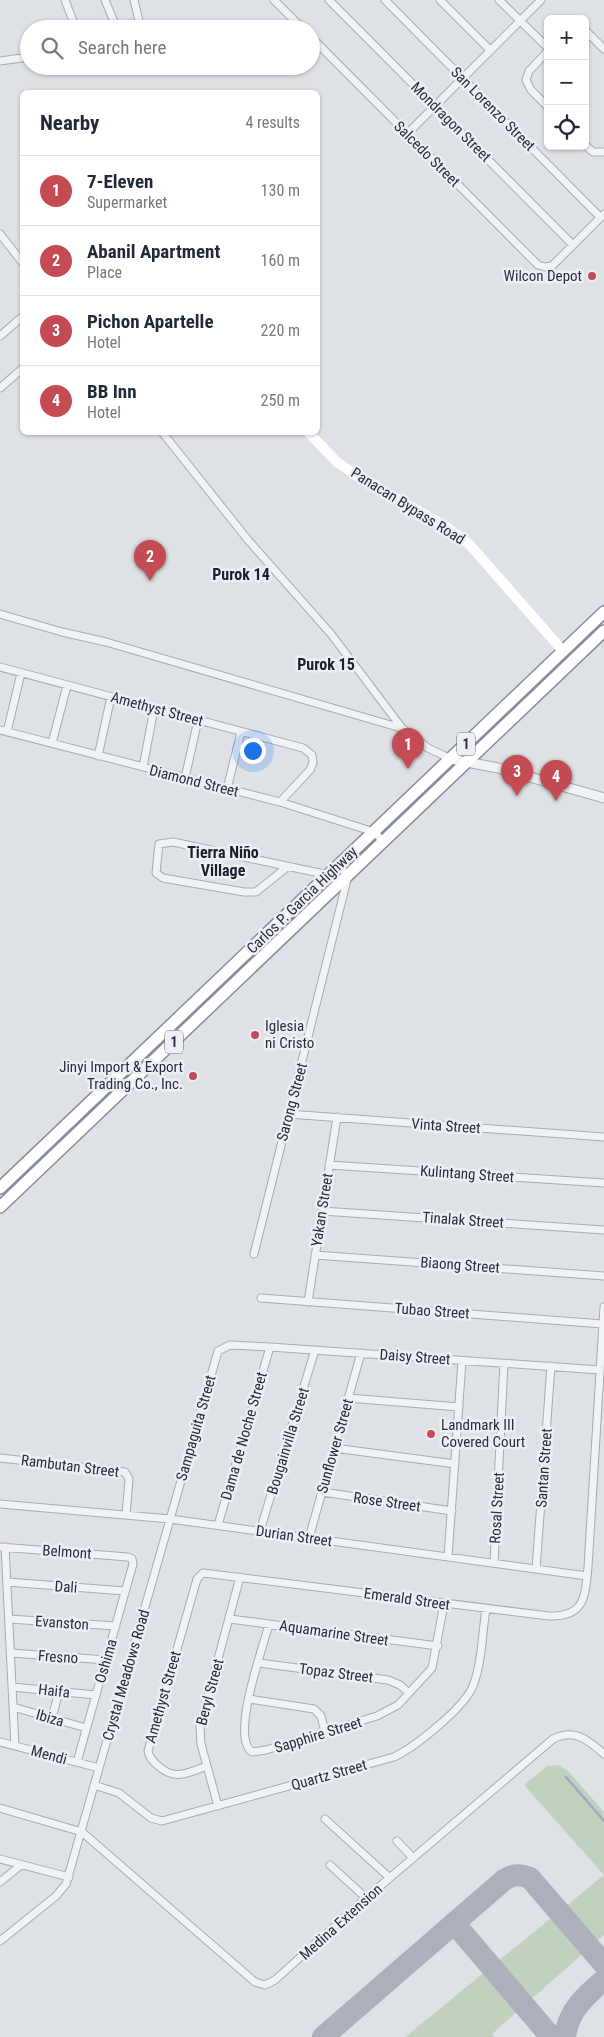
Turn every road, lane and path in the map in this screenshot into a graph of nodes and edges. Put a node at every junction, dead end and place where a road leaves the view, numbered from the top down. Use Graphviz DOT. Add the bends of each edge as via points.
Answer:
graph roads {
  1 [pos="65,0"];
  2 [pos="105,0"];
  3 [pos="134,0"];
  4 [pos="274,0"];
  5 [pos="329,0"];
  6 [pos="385,0"];
  7 [pos="440,0"];
  8 [pos="499,0"];
  9 [pos="540,0"];
  10 [pos="73,20"];
  11 [pos="113,20"];
  12 [pos="139,20"];
  13 [pos="294,20"];
  14 [pos="520,21"];
  15 [pos="589,34"];
  16 [pos="320,46"];
  17 [pos="544,46"];
  18 [pos="604,49"];
  19 [pos="490,50"];
  20 [pos="544,54"];
  21 [pos="20,58"];
  22 [pos="0,61"];
  23 [pos="462,78"];
  24 [pos="546,105"];
  25 [pos="435,106"];
  26 [pos="407,134"];
  27 [pos="589,148"];
  28 [pos="604,152"];
  29 [pos="602,216"];
  30 [pos="0,234"];
  31 [pos="573,245"];
  32 [pos="20,259"];
  33 [pos="20,319"];
  34 [pos="0,336"];
  35 [pos="20,371"];
  36 [pos="0,388"];
  37 [pos="164,435"];
  38 [pos="311,435"];
  39 [pos="604,612"];
  40 [pos="0,614"];
  41 [pos="604,631"];
  42 [pos="563,652"];
  43 [pos="0,667"];
  44 [pos="21,673"];
  45 [pos="67,686"];
  46 [pos="111,697"];
  47 [pos="510,702"];
  48 [pos="154,708"];
  49 [pos="519,712"];
  50 [pos="198,720"];
  51 [pos="402,728"];
  52 [pos="4,731"];
  53 [pos="242,732"];
  54 [pos="52,744"];
  55 [pos="98,756"];
  56 [pos="451,759"];
  57 [pos="468,761"];
  58 [pos="143,768"];
  59 [pos="185,778"];
  60 [pos="227,789"];
  61 [pos="604,798"];
  62 [pos="280,802"];
  63 [pos="374,832"];
  64 [pos="384,842"];
  65 [pos="287,866"];
  66 [pos="339,866"];
  67 [pos="329,875"];
  68 [pos="348,876"];
  69 [pos="288,1114"];
  70 [pos="337,1118"];
  71 [pos="604,1138"];
  72 [pos="329,1165"];
  73 [pos="604,1183"];
  74 [pos="0,1188"];
  75 [pos="0,1207"];
  76 [pos="322,1211"];
  77 [pos="604,1230"];
  78 [pos="254,1254"];
  79 [pos="315,1255"];
  80 [pos="604,1276"];
  81 [pos="261,1298"];
  82 [pos="308,1302"];
  83 [pos="604,1308"];
  84 [pos="603,1324"];
  85 [pos="230,1345"];
  86 [pos="270,1347"];
  87 [pos="315,1350"];
  88 [pos="361,1353"];
  89 [pos="462,1361"];
  90 [pos="504,1363"];
  91 [pos="551,1366"];
  92 [pos="600,1370"];
  93 [pos="348,1398"];
  94 [pos="459,1407"];
  95 [pos="334,1448"];
  96 [pos="0,1458"];
  97 [pos="455,1464"];
  98 [pos="322,1492"];
  99 [pos="0,1504"];
  100 [pos="452,1511"];
  101 [pos="126,1515"];
  102 [pos="170,1519"];
  103 [pos="218,1525"];
  104 [pos="260,1532"];
  105 [pos="309,1538"];
  106 [pos="3,1547"];
  107 [pos="448,1557"];
  108 [pos="132,1559"];
  109 [pos="494,1563"];
  110 [pos="536,1569"];
  111 [pos="200,1574"];
  112 [pos="587,1576"];
  113 [pos="240,1577"];
  114 [pos="7,1582"];
  115 [pos="125,1591"];
  116 [pos="444,1604"];
  117 [pos="486,1610"];
  118 [pos="9,1619"];
  119 [pos="230,1619"];
  120 [pos="269,1624"];
  121 [pos="116,1626"];
  122 [pos="438,1646"];
  123 [pos="11,1653"];
  124 [pos="106,1660"];
  125 [pos="259,1663"];
  126 [pos="12,1687"];
  127 [pos="60,1691"];
  128 [pos="409,1693"];
  129 [pos="96,1695"];
  130 [pos="250,1699"];
  131 [pos="13,1707"];
  132 [pos="52,1718"];
  133 [pos="86,1728"];
  134 [pos="325,1732"];
  135 [pos="0,1742"];
  136 [pos="15,1746"];
  137 [pos="604,1754"];
  138 [pos="77,1762"];
  139 [pos="207,1766"];
  140 [pos="99,1768"];
  141 [pos="94,1785"];
  142 [pos="218,1806"];
  143 [pos="0,1808"];
  144 [pos="325,1819"];
  145 [pos="82,1832"];
  146 [pos="397,1841"];
  147 [pos="413,1858"];
  148 [pos="0,1859"];
  149 [pos="20,1865"];
  150 [pos="330,1865"];
  151 [pos="69,1877"];
  152 [pos="390,1878"];
  153 [pos="0,1882"];
  154 [pos="366,1898"];
  155 [pos="0,1940"];
  1 -- 10 [label="street"];
  2 -- 11 [label="street"];
  3 -- 12 [label="street"];
  4 -- 13 [label="street"];
  5 -- 25 [label="street, Mondragon Street"];
  6 -- 23 [label="street, San Lorenzo Street"];
  7 -- 19 [label="street"];
  8 -- 14 [label="street"];
  9 -- 14 [label="street"];
  14 -- 17 [label="street"];
  14 -- 19 [label="street"];
  15 -- 18 [label="street"];
  16 -- 26 [label="street, Salcedo Street"];
  19 -- 23 [label="street"];
  20 -- 24 [label="street" via="529,71 526,80"];
  21 -- 22 [label="street"];
  23 -- 25 [label="street"];
  23 -- 29 [label="street, San Lorenzo Street"];
  25 -- 26 [label="street"];
  25 -- 31 [label="street, Mondragon Street"];
  26 -- 31 [label="street, Salcedo Street" via="538,265 552,266"];
  27 -- 28 [label="street"];
  29 -- 31 [label="street"];
  30 -- 32 [label="street"];
  33 -- 34 [label="street"];
  35 -- 36 [label="street"];
  37 -- 51 [label="street" via="248,540 336,641"];
  38 -- 42 [label="main road, Panacan Bypass Road" via="337,462 357,476 445,526 469,544"];
  39 -- 42 [label="highway, Carlos P. Garcia Highway / 1"];
  40 -- 51 [label="street"];
  41 -- 49 [label="highway, Carlos P. Garcia Highway / 1"];
  42 -- 47 [label="highway, Carlos P. Garcia Highway / 1"];
  43 -- 44 [label="street, Amethyst Street"];
  44 -- 45 [label="street, Amethyst Street"];
  44 -- 52 [label="street"];
  45 -- 46 [label="street, Amethyst Street"];
  45 -- 54 [label="street"];
  46 -- 48 [label="street, Amethyst Street"];
  46 -- 55 [label="street"];
  47 -- 49 [label="highway"];
  47 -- 56 [label="highway, Carlos P. Garcia Highway / 1"];
  48 -- 50 [label="street, Amethyst Street"];
  48 -- 58 [label="street"];
  49 -- 57 [label="highway, Carlos P. Garcia Highway / 1"];
  50 -- 53 [label="street, Amethyst Street"];
  50 -- 59 [label="street"];
  51 -- 56 [label="street" via="428,748"];
  52 -- 54 [label="street, Diamond Street"];
  53 -- 60 [label="street"];
  53 -- 62 [label="street, Amethyst Street" via="303,748 312,755 310,770"];
  54 -- 55 [label="street, Diamond Street"];
  55 -- 58 [label="street, Diamond Street"];
  56 -- 57 [label="street"];
  56 -- 63 [label="highway, Carlos P. Garcia Highway / 1"];
  57 -- 61 [label="street"];
  57 -- 64 [label="highway, Carlos P. Garcia Highway / 1"];
  58 -- 59 [label="street, Diamond Street"];
  59 -- 60 [label="street, Diamond Street"];
  60 -- 62 [label="street, Diamond Street"];
  62 -- 63 [label="street, Diamond Street"];
  63 -- 64 [label="street, Diamond Street"];
  63 -- 66 [label="highway, Carlos P. Garcia Highway / 1"];
  64 -- 68 [label="highway, Carlos P. Garcia Highway / 1"];
  65 -- 65 [label="street" via="167,842 159,844 155,869 163,878 244,892 261,890"];
  65 -- 67 [label="street"];
  66 -- 67 [label="highway, Carlos P. Garcia Highway / 1"];
  66 -- 68 [label="street"];
  67 -- 74 [label="highway, Carlos P. Garcia Highway / 1"];
  68 -- 69 [label="street, Sarong Street"];
  68 -- 75 [label="highway, Carlos P. Garcia Highway / 1"];
  69 -- 70 [label="street, Vinta Street"];
  69 -- 78 [label="street, Sarong Street"];
  70 -- 71 [label="street, Vinta Street"];
  70 -- 72 [label="street, Yakan Street"];
  72 -- 73 [label="street, Kulintang Street"];
  72 -- 76 [label="street, Yakan Street"];
  76 -- 77 [label="street, Tinalak Street"];
  76 -- 79 [label="street, Yakan Street"];
  79 -- 80 [label="street, Biaong Street"];
  79 -- 82 [label="street, Yakan Street"];
  81 -- 82 [label="street, Tubao Street"];
  82 -- 84 [label="street, Tubao Street"];
  83 -- 84 [label="street, Emerald Street"];
  84 -- 92 [label="street, Emerald Street"];
  85 -- 86 [label="street, Daisy Street"];
  85 -- 102 [label="street, Sampaguita Street" via="218,1351"];
  86 -- 87 [label="street, Daisy Street"];
  86 -- 103 [label="street, Dama de Noche Street"];
  87 -- 88 [label="street, Daisy Street"];
  87 -- 104 [label="street, Bougainvilla Street"];
  88 -- 89 [label="street, Daisy Street"];
  88 -- 93 [label="street, Sunflower Street"];
  89 -- 90 [label="street, Daisy Street"];
  89 -- 94 [label="street"];
  90 -- 91 [label="street, Daisy Street"];
  90 -- 109 [label="street, Rosal Street"];
  91 -- 92 [label="street, Daisy Street"];
  91 -- 110 [label="street, Santan Street"];
  92 -- 112 [label="street, Emerald Street"];
  93 -- 94 [label="street"];
  93 -- 95 [label="street, Sunflower Street"];
  94 -- 97 [label="street"];
  95 -- 97 [label="street"];
  95 -- 98 [label="street, Sunflower Street"];
  96 -- 101 [label="street, Rambutan Street" via="125,1472 129,1479"];
  97 -- 100 [label="street"];
  98 -- 100 [label="street, Rose Street"];
  98 -- 105 [label="street, Sunflower Street"];
  99 -- 101 [label="street, Durian Street"];
  100 -- 107 [label="street"];
  101 -- 102 [label="street, Durian Street"];
  102 -- 103 [label="street, Durian Street"];
  102 -- 140 [label="street, Crystal Meadows Road"];
  103 -- 104 [label="street, Durian Street"];
  104 -- 105 [label="street, Durian Street"];
  105 -- 107 [label="street, Durian Street"];
  106 -- 108 [label="street, Belmont"];
  106 -- 114 [label="street"];
  107 -- 109 [label="street, Durian Street"];
  108 -- 115 [label="street, Oshima"];
  109 -- 110 [label="street, Durian Street"];
  110 -- 112 [label="street, Durian Street"];
  111 -- 113 [label="street, Emerald Street"];
  111 -- 139 [label="street, Amethyst Street" via="148,1751 151,1759 171,1775"];
  112 -- 117 [label="street, Emerald Street" via="580,1606 569,1614 549,1616"];
  113 -- 116 [label="street, Emerald Street"];
  113 -- 119 [label="street, Beryl Street"];
  114 -- 115 [label="street, Dali"];
  114 -- 118 [label="street"];
  115 -- 121 [label="street, Oshima"];
  116 -- 117 [label="street, Emerald Street"];
  116 -- 122 [label="street, Sapphire Street"];
  117 -- 142 [label="street, Quartz Street" via="475,1680 470,1692 429,1734 408,1750 394,1757"];
  118 -- 121 [label="street, Evanston"];
  118 -- 123 [label="street"];
  119 -- 120 [label="street, Aquamarine Street"];
  119 -- 139 [label="street, Beryl Street" via="200,1726"];
  120 -- 122 [label="street, Aquamarine Street"];
  120 -- 125 [label="street, Sapphire Street"];
  121 -- 124 [label="street, Oshima"];
  122 -- 128 [label="street, Sapphire Street" via="432,1668"];
  123 -- 124 [label="street, Fresno"];
  123 -- 126 [label="street"];
  124 -- 129 [label="street, Oshima"];
  125 -- 128 [label="street, Topaz Street" via="388,1680"];
  125 -- 130 [label="street, Sapphire Street"];
  126 -- 127 [label="street, Haifa"];
  126 -- 131 [label="street"];
  127 -- 129 [label="street, Haifa"];
  127 -- 132 [label="street"];
  128 -- 134 [label="street, Sapphire Street" via="398,1705 377,1716"];
  129 -- 133 [label="street, Oshima"];
  130 -- 134 [label="street" via="314,1709 321,1716"];
  130 -- 134 [label="street, Sapphire Street" via="244,1718 244,1733 252,1752"];
  131 -- 132 [label="street, Ibiza"];
  131 -- 136 [label="street"];
  132 -- 133 [label="street, Ibiza"];
  133 -- 138 [label="street, Oshima"];
  135 -- 136 [label="street, Mendi"];
  136 -- 138 [label="street, Mendi"];
  137 -- 147 [label="street, Medina Extension" via="576,1734 561,1735"];
  138 -- 140 [label="street, Mendi"];
  139 -- 142 [label="street, Beryl Street"];
  140 -- 141 [label="street, Crystal Meadows Road"];
  141 -- 142 [label="street, Quartz Street" via="119,1793 156,1821"];
  141 -- 145 [label="street, Crystal Meadows Road"];
  143 -- 145 [label="street"];
  144 -- 152 [label="street"];
  145 -- 151 [label="street, Crystal Meadows Road"];
  145 -- 154 [label="street, Medina Extension" via="260,1984 275,1980"];
  146 -- 147 [label="street"];
  147 -- 152 [label="street, Medina Extension"];
  148 -- 149 [label="street"];
  149 -- 151 [label="street"];
  149 -- 153 [label="street"];
  150 -- 154 [label="street"];
  151 -- 155 [label="street, Crystal Meadows Road" via="56,1896"];
  152 -- 154 [label="street, Medina Extension"];
}
